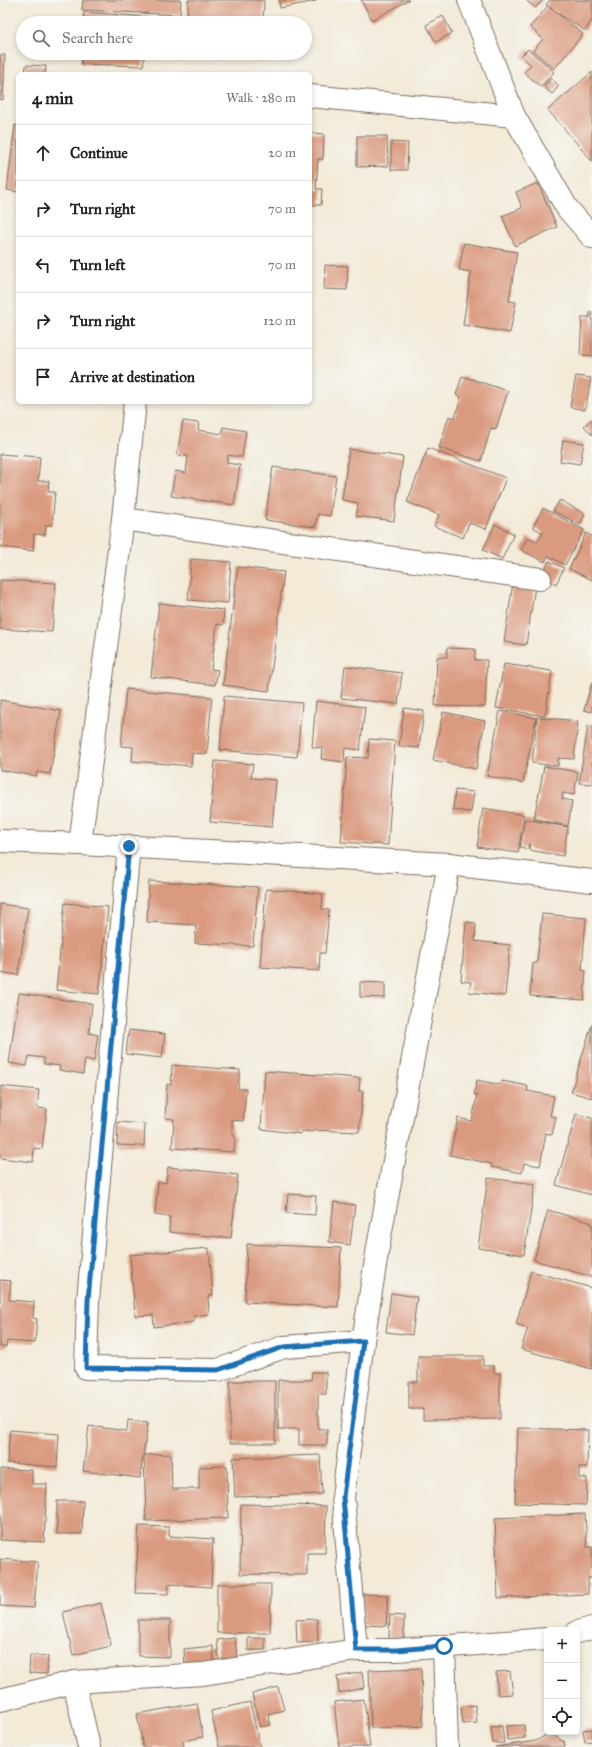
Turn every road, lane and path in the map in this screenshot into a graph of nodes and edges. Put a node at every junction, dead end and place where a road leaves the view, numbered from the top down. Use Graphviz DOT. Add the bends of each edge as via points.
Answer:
graph roads {
  1 [pos="469,0"];
  2 [pos="312,96"];
  3 [pos="514,116"];
  4 [pos="592,237"];
  5 [pos="135,404"];
  6 [pos="123,519"];
  7 [pos="540,579"];
  8 [pos="0,841"];
  9 [pos="80,844"];
  10 [pos="129,846"];
  11 [pos="449,864"];
  12 [pos="592,881"];
  13 [pos="363,1341"];
  14 [pos="592,1628"];
  15 [pos="580,1631"];
  16 [pos="544,1639"];
  17 [pos="444,1646"];
  18 [pos="356,1650"];
  19 [pos="74,1682"];
  20 [pos="0,1700"];
  21 [pos="89,1747"];
  22 [pos="447,1747"];
  1 -- 3 [label="street"];
  2 -- 3 [label="street"];
  3 -- 4 [label="street" via="567,208"];
  5 -- 6 [label="street"];
  6 -- 7 [label="street"];
  6 -- 9 [label="street"];
  8 -- 9 [label="street"];
  9 -- 10 [label="street"];
  10 -- 11 [label="street"];
  10 -- 13 [label="street" via="88,1300 86,1368 218,1370 284,1347"];
  11 -- 12 [label="street"];
  11 -- 13 [label="street"];
  13 -- 18 [label="street" via="343,1497"];
  14 -- 15 [label="street"];
  16 -- 17 [label="street"];
  17 -- 18 [label="street"];
  17 -- 22 [label="street"];
  18 -- 19 [label="street" via="204,1674"];
  19 -- 20 [label="street"];
  19 -- 21 [label="street"];
}
